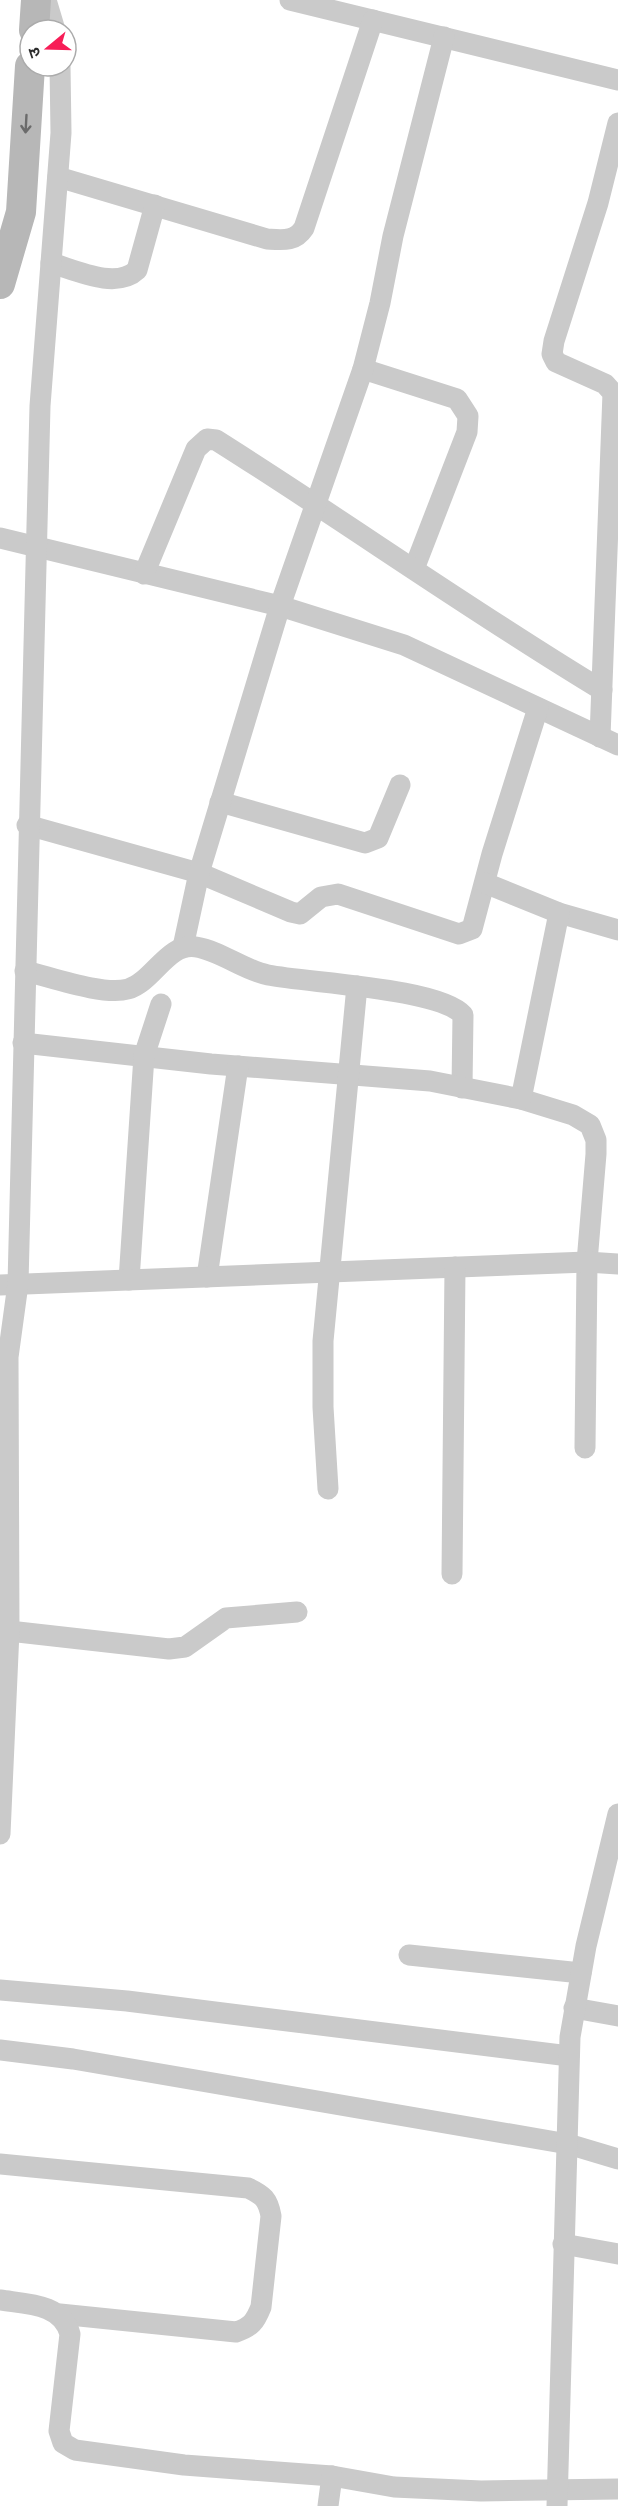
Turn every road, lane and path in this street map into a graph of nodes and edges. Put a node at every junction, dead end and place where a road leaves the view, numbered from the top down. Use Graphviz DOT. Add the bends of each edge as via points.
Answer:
graph roads {
  1 [pos="36,0"];
  2 [pos="46,0"];
  3 [pos="290,0"];
  4 [pos="35,18"];
  5 [pos="51,18"];
  6 [pos="373,20"];
  7 [pos="444,37"];
  8 [pos="29,78"];
  9 [pos="60,78"];
  10 [pos="618,80"];
  11 [pos="618,123"];
  12 [pos="58,177"];
  13 [pos="155,206"];
  14 [pos="51,263"];
  15 [pos="0,284"];
  16 [pos="363,369"];
  17 [pos="318,504"];
  18 [pos="614,508"];
  19 [pos="0,538"];
  20 [pos="36,546"];
  21 [pos="414,569"];
  22 [pos="144,574"];
  23 [pos="280,606"];
  24 [pos="602,690"];
  25 [pos="538,708"];
  26 [pos="609,741"];
  27 [pos="400,785"];
  28 [pos="220,802"];
  29 [pos="27,825"];
  30 [pos="199,873"];
  31 [pos="484,883"];
  32 [pos="559,913"];
  33 [pos="618,930"];
  34 [pos="183,947"];
  35 [pos="25,971"];
  36 [pos="357,986"];
  37 [pos="161,1004"];
  38 [pos="23,1043"];
  39 [pos="144,1056"];
  40 [pos="238,1066"];
  41 [pos="350,1074"];
  42 [pos="462,1088"];
  43 [pos="520,1099"];
  44 [pos="587,1263"];
  45 [pos="618,1264"];
  46 [pos="455,1268"];
  47 [pos="328,1272"];
  48 [pos="207,1277"];
  49 [pos="129,1280"];
  50 [pos="9,1284"];
  51 [pos="585,1448"];
  52 [pos="328,1489"];
  53 [pos="452,1574"];
  54 [pos="297,1612"];
  55 [pos="9,1631"];
  56 [pos="618,1819"];
  57 [pos="0,1834"];
  58 [pos="409,1955"];
  59 [pos="580,1973"];
  60 [pos="0,1990"];
  61 [pos="574,2008"];
  62 [pos="618,2016"];
  63 [pos="0,2050"];
  64 [pos="569,2056"];
  65 [pos="568,2144"];
  66 [pos="618,2159"];
  67 [pos="0,2164"];
  68 [pos="563,2244"];
  69 [pos="618,2254"];
  70 [pos="0,2300"];
  71 [pos="60,2314"];
  72 [pos="332,2476"];
  73 [pos="618,2489"];
  74 [pos="557,2498"];
  75 [pos="480,2499"];
  76 [pos="328,2506"];
  1 -- 4 [label="main road"];
  2 -- 5 [label="street"];
  3 -- 6 [label="street"];
  6 -- 7 [label="street"];
  6 -- 13 [label="street" via="330,155 298,237 267,239"];
  7 -- 10 [label="street"];
  7 -- 16 [label="street"];
  8 -- 15 [label="main road, one-way" via="21,212"];
  9 -- 12 [label="street"];
  11 -- 18 [label="street" via="552,354 556,362 605,384 613,393"];
  12 -- 13 [label="street"];
  12 -- 14 [label="street"];
  13 -- 14 [label="street" via="137,270 130,276 104,278"];
  14 -- 20 [label="street" via="42,360"];
  16 -- 17 [label="street"];
  16 -- 21 [label="street" via="457,399 468,416 467,432"];
  17 -- 21 [label="street"];
  17 -- 22 [label="street" via="216,440 207,439 196,449"];
  17 -- 23 [label="street"];
  18 -- 24 [label="street"];
  19 -- 20 [label="street"];
  20 -- 22 [label="street"];
  20 -- 29 [label="street"];
  21 -- 24 [label="street" via="506,632"];
  22 -- 23 [label="street"];
  23 -- 25 [label="street" via="404,645"];
  23 -- 28 [label="street"];
  24 -- 26 [label="street"];
  25 -- 26 [label="street"];
  25 -- 31 [label="street"];
  27 -- 28 [label="street" via="382,832 365,843"];
  28 -- 30 [label="street"];
  29 -- 30 [label="street"];
  29 -- 35 [label="street"];
  30 -- 31 [label="street" via="291,912 300,914 321,897 338,894 459,934 472,929"];
  30 -- 34 [label="street"];
  31 -- 32 [label="street"];
  32 -- 33 [label="street"];
  32 -- 43 [label="street"];
  34 -- 35 [label="street" via="141,984 127,989 110,991"];
  34 -- 36 [label="street" via="196,947 266,975"];
  35 -- 38 [label="street"];
  36 -- 41 [label="street"];
  36 -- 42 [label="street" via="457,1008 465,1028"];
  37 -- 39 [label="street"];
  38 -- 39 [label="street"];
  38 -- 50 [label="street"];
  39 -- 40 [label="street"];
  39 -- 49 [label="street"];
  40 -- 41 [label="street"];
  40 -- 48 [label="street"];
  41 -- 42 [label="street" via="402,1077"];
  41 -- 47 [label="street"];
  42 -- 43 [label="street"];
  43 -- 44 [label="street" via="573,1115 590,1125 593,1132 596,1154"];
  44 -- 45 [label="street"];
  44 -- 46 [label="street"];
  44 -- 51 [label="street"];
  46 -- 47 [label="street"];
  46 -- 53 [label="street"];
  47 -- 48 [label="street"];
  47 -- 52 [label="street" via="322,1370"];
  48 -- 49 [label="street"];
  49 -- 50 [label="street"];
  50 -- 55 [label="street"];
  54 -- 55 [label="street" via="226,1618 185,1647 169,1649"];
  55 -- 57 [label="street"];
  56 -- 59 [label="street"];
  58 -- 59 [label="street"];
  59 -- 61 [label="street"];
  60 -- 64 [label="street" via="127,2001"];
  61 -- 62 [label="street"];
  61 -- 64 [label="street"];
  63 -- 65 [label="street" via="73,2059"];
  64 -- 65 [label="street"];
  65 -- 66 [label="street"];
  65 -- 68 [label="street"];
  67 -- 71 [label="street" via="248,2188 264,2196 269,2205 261,2307 249,2328 236,2332"];
  68 -- 69 [label="street"];
  68 -- 74 [label="street"];
  70 -- 71 [label="street" via="47,2307"];
  71 -- 72 [label="street" via="70,2334 59,2431 63,2443 75,2450 184,2465"];
  72 -- 75 [label="street"];
  72 -- 76 [label="street"];
  73 -- 74 [label="street"];
  74 -- 75 [label="street"];
}
